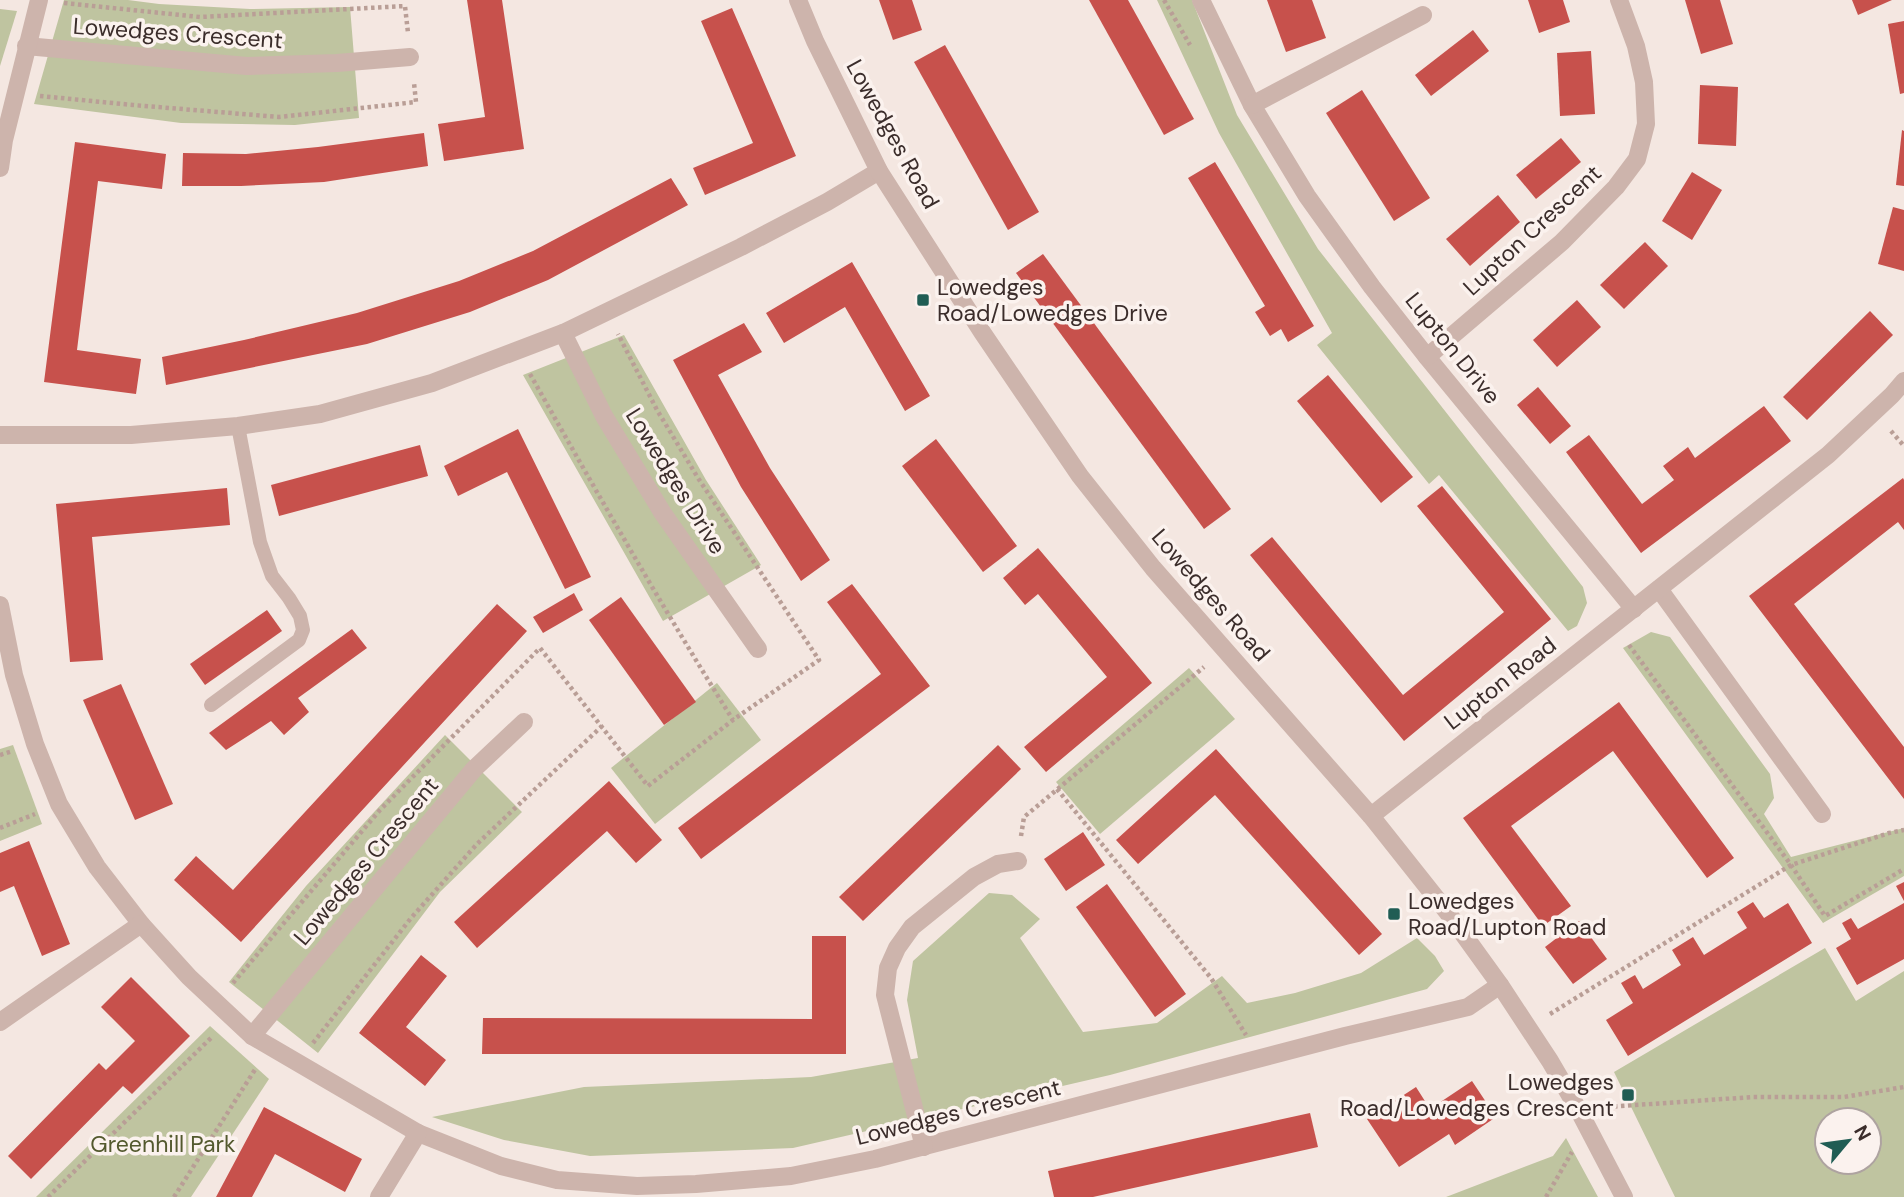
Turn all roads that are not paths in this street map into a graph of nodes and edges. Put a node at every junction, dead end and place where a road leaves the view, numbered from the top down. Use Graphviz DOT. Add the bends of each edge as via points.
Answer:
graph roads {
  1 [pos="39,0"];
  2 [pos="798,0"];
  3 [pos="1200,0"];
  4 [pos="1619,0"];
  5 [pos="1423,15"];
  6 [pos="26,46"];
  7 [pos="410,57"];
  8 [pos="1252,105"];
  9 [pos="0,168"];
  10 [pos="879,171"];
  11 [pos="563,333"];
  12 [pos="1427,357"];
  13 [pos="1904,381"];
  14 [pos="1898,399"];
  15 [pos="238,426"];
  16 [pos="0,435"];
  17 [pos="1659,589"];
  18 [pos="0,605"];
  19 [pos="1634,609"];
  20 [pos="758,649"];
  21 [pos="211,705"];
  22 [pos="523,722"];
  23 [pos="1822,814"];
  24 [pos="1371,816"];
  25 [pos="1018,861"];
  26 [pos="141,924"];
  27 [pos="1500,985"];
  28 [pos="0,1022"];
  29 [pos="252,1037"];
  30 [pos="418,1133"];
  31 [pos="924,1147"];
  32 [pos="379,1197"];
  33 [pos="1624,1197"];
  1 -- 6 [label="street"];
  2 -- 10 [label="street, Lowedges Road"];
  3 -- 8 [label="street, Lupton Drive"];
  4 -- 12 [label="street, Lupton Crescent" via="1644,82 1646,124 1637,159 1562,242"];
  5 -- 8 [label="street"];
  6 -- 7 [label="street, Lowedges Crescent" via="247,66"];
  6 -- 9 [label="street"];
  8 -- 12 [label="street, Lupton Drive" via="1307,196"];
  10 -- 11 [label="street" via="741,247"];
  10 -- 24 [label="street, Lowedges Road" via="1080,476 1153,568"];
  11 -- 15 [label="street" via="432,383 320,414"];
  11 -- 20 [label="street, Lowedges Drive" via="604,416 662,512"];
  12 -- 19 [label="street, Lupton Drive"];
  13 -- 14 [label="street, Lupton Road"];
  14 -- 17 [label="street, Lupton Road"];
  15 -- 16 [label="street" via="131,435"];
  15 -- 21 [label="lane" via="260,542 272,576 300,616 303,629 299,640"];
  17 -- 19 [label="street, Lupton Road"];
  17 -- 23 [label="street"];
  18 -- 26 [label="street, Lowedges Crescent" via="13,676 59,804 97,867"];
  19 -- 24 [label="street, Lupton Road"];
  22 -- 29 [label="street, Lowedges Crescent" via="474,769"];
  24 -- 27 [label="street, Lowedges Road"];
  25 -- 31 [label="street" via="998,864 974,877 912,927 888,968 885,995"];
  26 -- 28 [label="street"];
  26 -- 29 [label="street, Lowedges Crescent" via="188,977"];
  27 -- 31 [label="street, Lowedges Crescent" via="1468,1007"];
  27 -- 33 [label="street, Lowedges Road" via="1578,1109"];
  29 -- 30 [label="street, Lowedges Crescent"];
  30 -- 31 [label="street, Lowedges Crescent" via="501,1166 557,1180 637,1186 791,1176"];
  30 -- 32 [label="street"];
}
